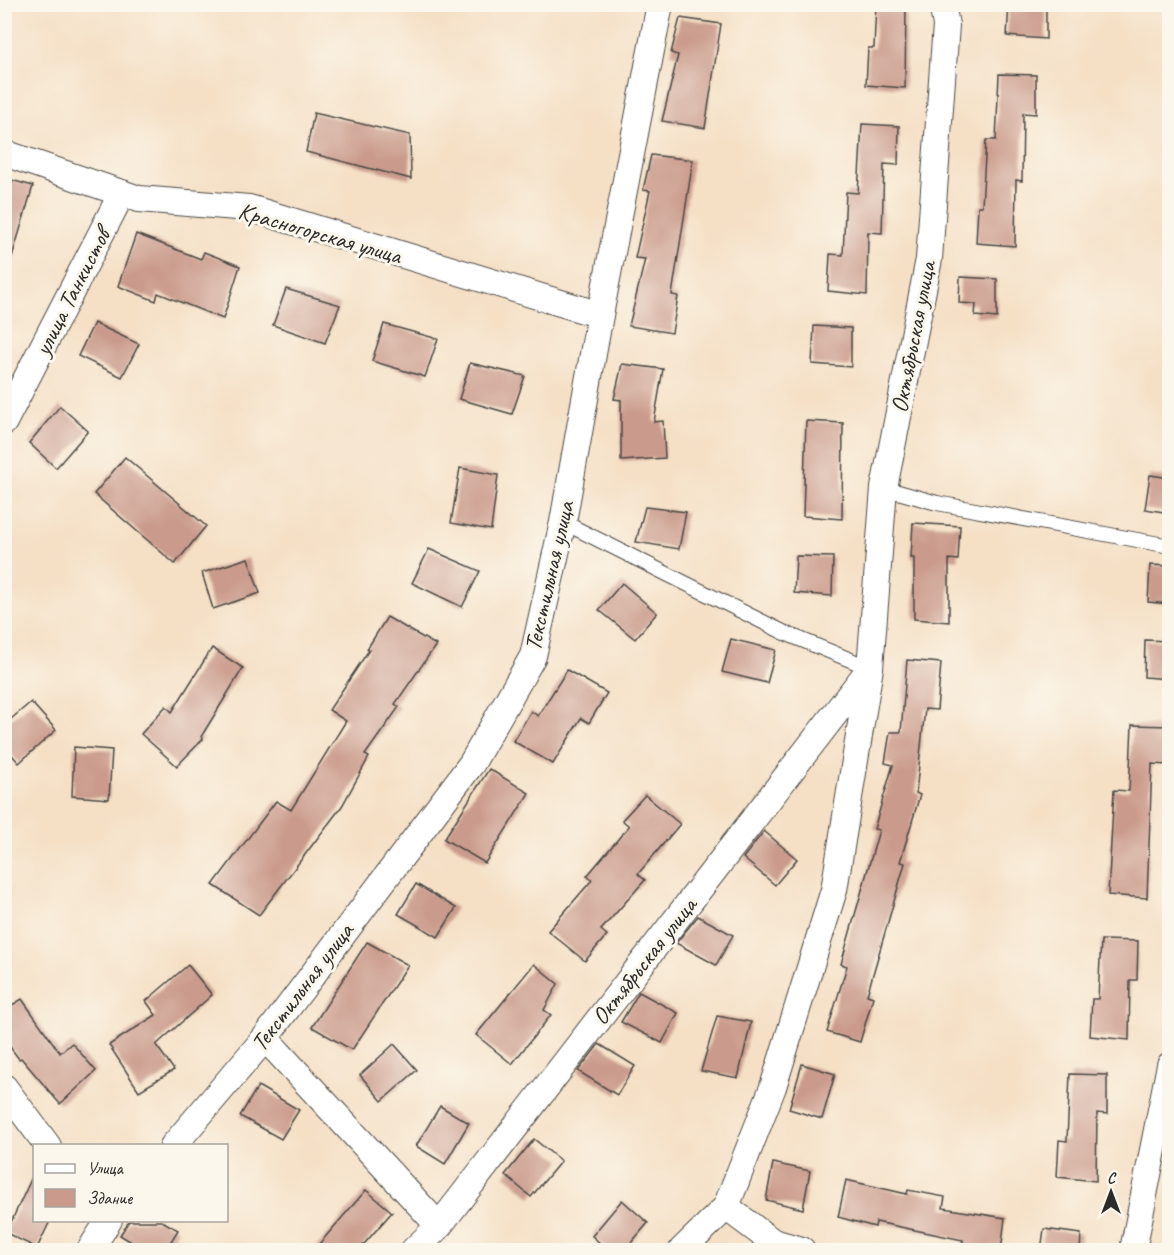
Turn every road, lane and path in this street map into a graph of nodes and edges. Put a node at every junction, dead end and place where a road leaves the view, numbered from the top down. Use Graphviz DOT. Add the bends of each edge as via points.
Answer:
graph roads {
  1 [pos="660,4"];
  2 [pos="942,4"];
  3 [pos="4,153"];
  4 [pos="122,193"];
  5 [pos="600,315"];
  6 [pos="4,422"];
  7 [pos="884,488"];
  8 [pos="563,522"];
  9 [pos="1170,546"];
  10 [pos="870,668"];
  11 [pos="265,1038"];
  12 [pos="1170,1065"];
  13 [pos="4,1087"];
  14 [pos="47,1144"];
  15 [pos="175,1144"];
  16 [pos="726,1207"];
  17 [pos="106,1222"];
  18 [pos="440,1226"];
  19 [pos="90,1251"];
  20 [pos="414,1251"];
  21 [pos="682,1251"];
  22 [pos="802,1251"];
  23 [pos="1133,1251"];
  1 -- 5 [label="street, Текстильная улица"];
  2 -- 7 [label="street, Октябрьская улица" via="946,25 929,259"];
  3 -- 4 [label="street, Красногорская улица"];
  4 -- 5 [label="street, Красногорская улица" via="139,199 249,208"];
  4 -- 6 [label="street, улица Танкистов"];
  5 -- 8 [label="street, Текстильная улица"];
  7 -- 9 [label="lane" via="936,503"];
  7 -- 10 [label="street, Октябрьская улица"];
  8 -- 10 [label="lane" via="785,633"];
  8 -- 11 [label="street, Текстильная улица" via="533,656 477,753"];
  10 -- 16 [label="street, Октябрьская улица" via="834,890 773,1087"];
  10 -- 18 [label="street, Октябрьская улица"];
  11 -- 15 [label="street, Текстильная улица"];
  11 -- 18 [label="street"];
  12 -- 23 [label="street"];
  13 -- 14 [label="street"];
  16 -- 21 [label="street, Октябрьская улица"];
  16 -- 22 [label="street" via="773,1242"];
  17 -- 19 [label="street"];
  18 -- 20 [label="street, Октябрьская улица"];
}
